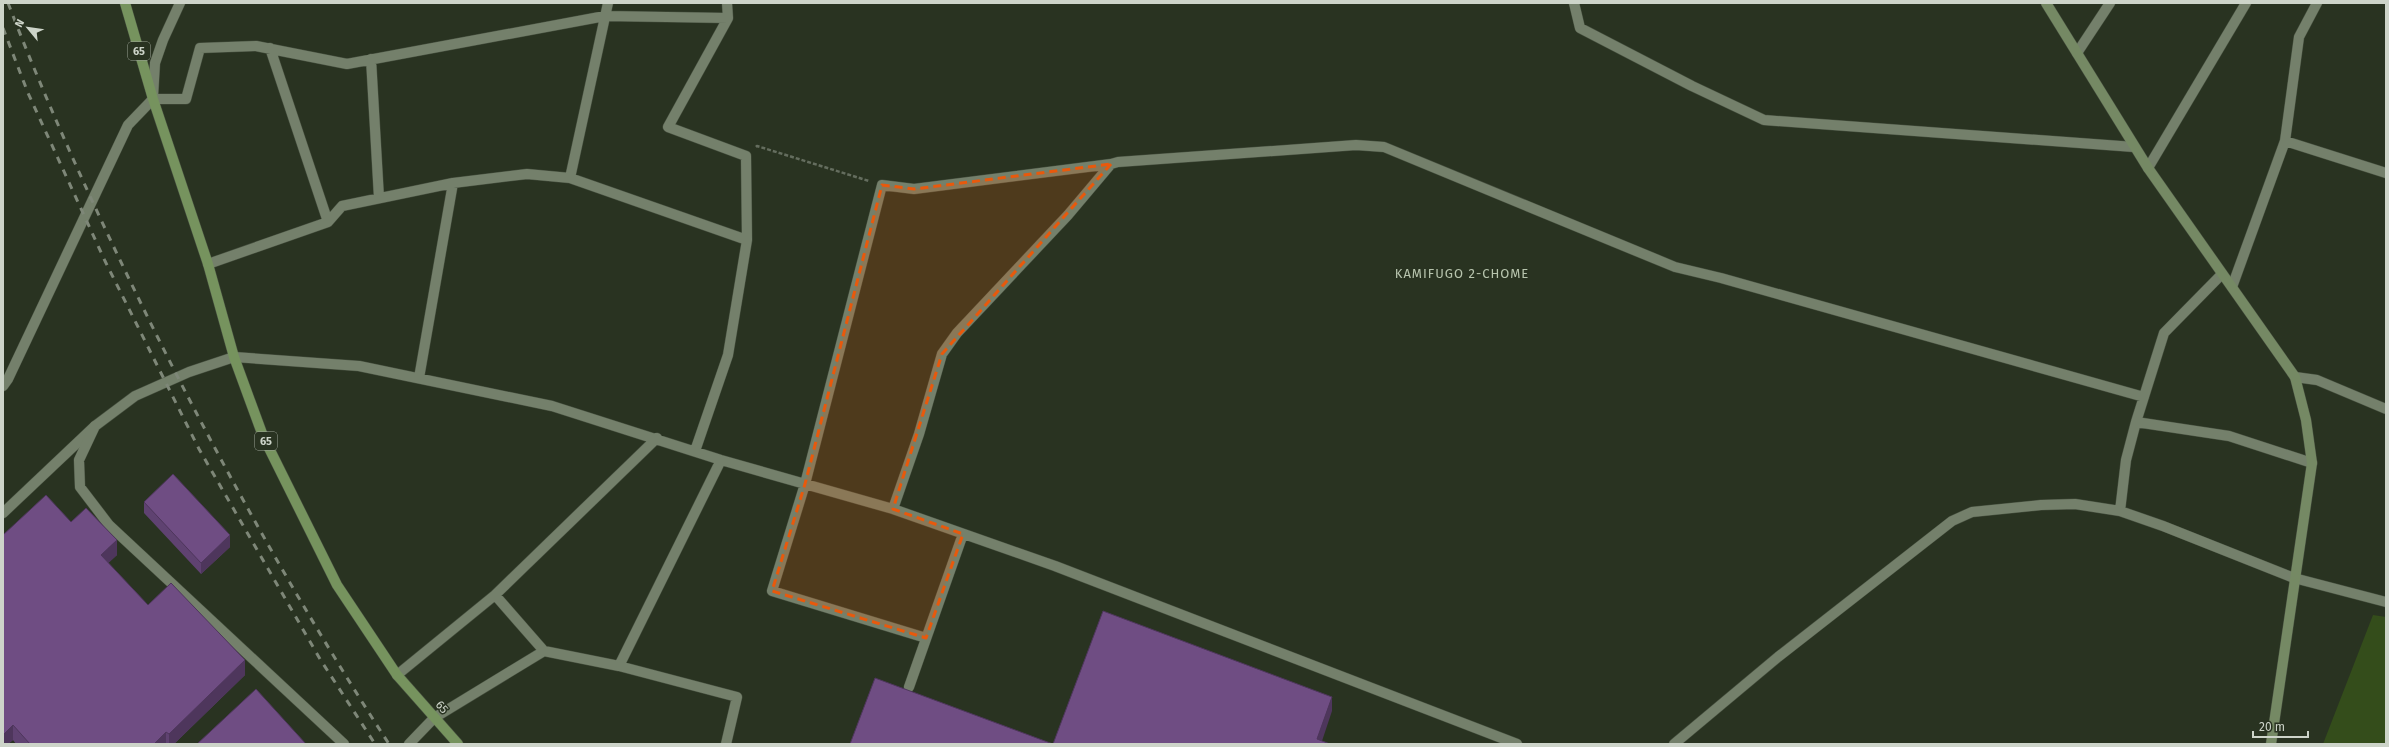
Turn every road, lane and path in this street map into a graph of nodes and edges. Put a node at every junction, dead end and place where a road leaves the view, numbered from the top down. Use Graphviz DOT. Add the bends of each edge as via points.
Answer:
graph roads {
  1 [pos="125,3"];
  2 [pos="180,3"];
  3 [pos="608,3"];
  4 [pos="727,3"];
  5 [pos="2046,3"];
  6 [pos="2110,3"];
  7 [pos="2246,3"];
  8 [pos="2317,3"];
  9 [pos="1577,4"];
  10 [pos="605,16"];
  11 [pos="728,18"];
  12 [pos="270,48"];
  13 [pos="2077,53"];
  14 [pos="371,59"];
  15 [pos="153,99"];
  16 [pos="2285,141"];
  17 [pos="2134,147"];
  18 [pos="746,156"];
  19 [pos="1112,164"];
  20 [pos="2148,168"];
  21 [pos="2386,173"];
  22 [pos="570,178"];
  23 [pos="453,183"];
  24 [pos="882,185"];
  25 [pos="379,198"];
  26 [pos="328,222"];
  27 [pos="747,240"];
  28 [pos="208,264"];
  29 [pos="2222,274"];
  30 [pos="2232,288"];
  31 [pos="234,357"];
  32 [pos="2295,377"];
  33 [pos="419,378"];
  34 [pos="3,386"];
  35 [pos="2144,396"];
  36 [pos="2386,409"];
  37 [pos="2136,422"];
  38 [pos="95,426"];
  39 [pos="657,438"];
  40 [pos="695,451"];
  41 [pos="722,460"];
  42 [pos="2312,463"];
  43 [pos="804,484"];
  44 [pos="893,509"];
  45 [pos="2120,512"];
  46 [pos="3,513"];
  47 [pos="963,534"];
  48 [pos="2294,578"];
  49 [pos="495,595"];
  50 [pos="2386,602"];
  51 [pos="926,638"];
  52 [pos="544,651"];
  53 [pos="618,666"];
  54 [pos="397,675"];
  55 [pos="909,687"];
  56 [pos="434,718"];
  57 [pos="344,744"];
  58 [pos="409,744"];
  59 [pos="458,744"];
  60 [pos="726,744"];
  61 [pos="1517,744"];
  62 [pos="1674,744"];
  63 [pos="2271,744"];
  1 -- 15 [label="main road, 65 / 65"];
  2 -- 15 [label="street" via="155,63"];
  3 -- 10 [label="street"];
  4 -- 11 [label="street"];
  5 -- 13 [label="street"];
  6 -- 13 [label="street"];
  7 -- 20 [label="street"];
  8 -- 16 [label="street" via="2299,36"];
  9 -- 17 [label="street" via="1580,28 1764,120"];
  10 -- 11 [label="street"];
  10 -- 14 [label="street"];
  10 -- 22 [label="street"];
  11 -- 18 [label="street" via="668,127"];
  12 -- 14 [label="street" via="347,64"];
  12 -- 15 [label="street" via="200,48 186,99"];
  12 -- 26 [label="street"];
  13 -- 17 [label="street"];
  14 -- 25 [label="street"];
  15 -- 28 [label="main road, 65 / 65"];
  15 -- 34 [label="street" via="128,126"];
  16 -- 21 [label="street"];
  16 -- 30 [label="street"];
  17 -- 20 [label="street"];
  18 -- 24 [label="path" via="757,146"];
  18 -- 27 [label="street"];
  19 -- 24 [label="street" via="914,189"];
  19 -- 35 [label="street" via="1356,145 1384,147 1674,267"];
  19 -- 44 [label="street" via="1068,215 957,333 942,354 919,434"];
  20 -- 29 [label="street"];
  22 -- 23 [label="street" via="527,174"];
  22 -- 27 [label="street"];
  23 -- 25 [label="street"];
  23 -- 33 [label="street"];
  24 -- 43 [label="street"];
  25 -- 26 [label="street" via="342,206"];
  26 -- 28 [label="street"];
  27 -- 40 [label="street" via="728,355"];
  28 -- 31 [label="main road, 65 / 65"];
  29 -- 30 [label="street"];
  29 -- 35 [label="street" via="2164,333"];
  30 -- 32 [label="street"];
  31 -- 33 [label="street" via="360,366"];
  31 -- 38 [label="street" via="189,372 135,396"];
  31 -- 54 [label="main road, 65 / 65" via="263,436 337,585"];
  32 -- 36 [label="street" via="2317,380"];
  32 -- 42 [label="street" via="2306,420"];
  33 -- 39 [label="street" via="552,406"];
  35 -- 37 [label="street"];
  37 -- 42 [label="street" via="2229,436"];
  37 -- 45 [label="street" via="2126,460"];
  38 -- 46 [label="street"];
  38 -- 57 [label="street" via="79,460 80,487 109,525"];
  39 -- 40 [label="street"];
  39 -- 49 [label="street"];
  40 -- 41 [label="street"];
  41 -- 43 [label="street"];
  41 -- 53 [label="street"];
  42 -- 48 [label="street"];
  43 -- 44 [label="street"];
  43 -- 51 [label="street" via="772,591"];
  44 -- 47 [label="street"];
  45 -- 48 [label="street"];
  45 -- 62 [label="street" via="2075,504 2041,505 1972,512 1952,521 1778,657"];
  47 -- 51 [label="street"];
  47 -- 61 [label="street" via="1063,568"];
  48 -- 50 [label="street"];
  48 -- 63 [label="street"];
  49 -- 52 [label="street"];
  49 -- 54 [label="street"];
  51 -- 55 [label="street"];
  52 -- 53 [label="street"];
  52 -- 56 [label="street"];
  53 -- 60 [label="street" via="737,697"];
  54 -- 56 [label="main road, 65 / 65"];
  56 -- 58 [label="street"];
  56 -- 59 [label="main road, 65 / 65"];
}
